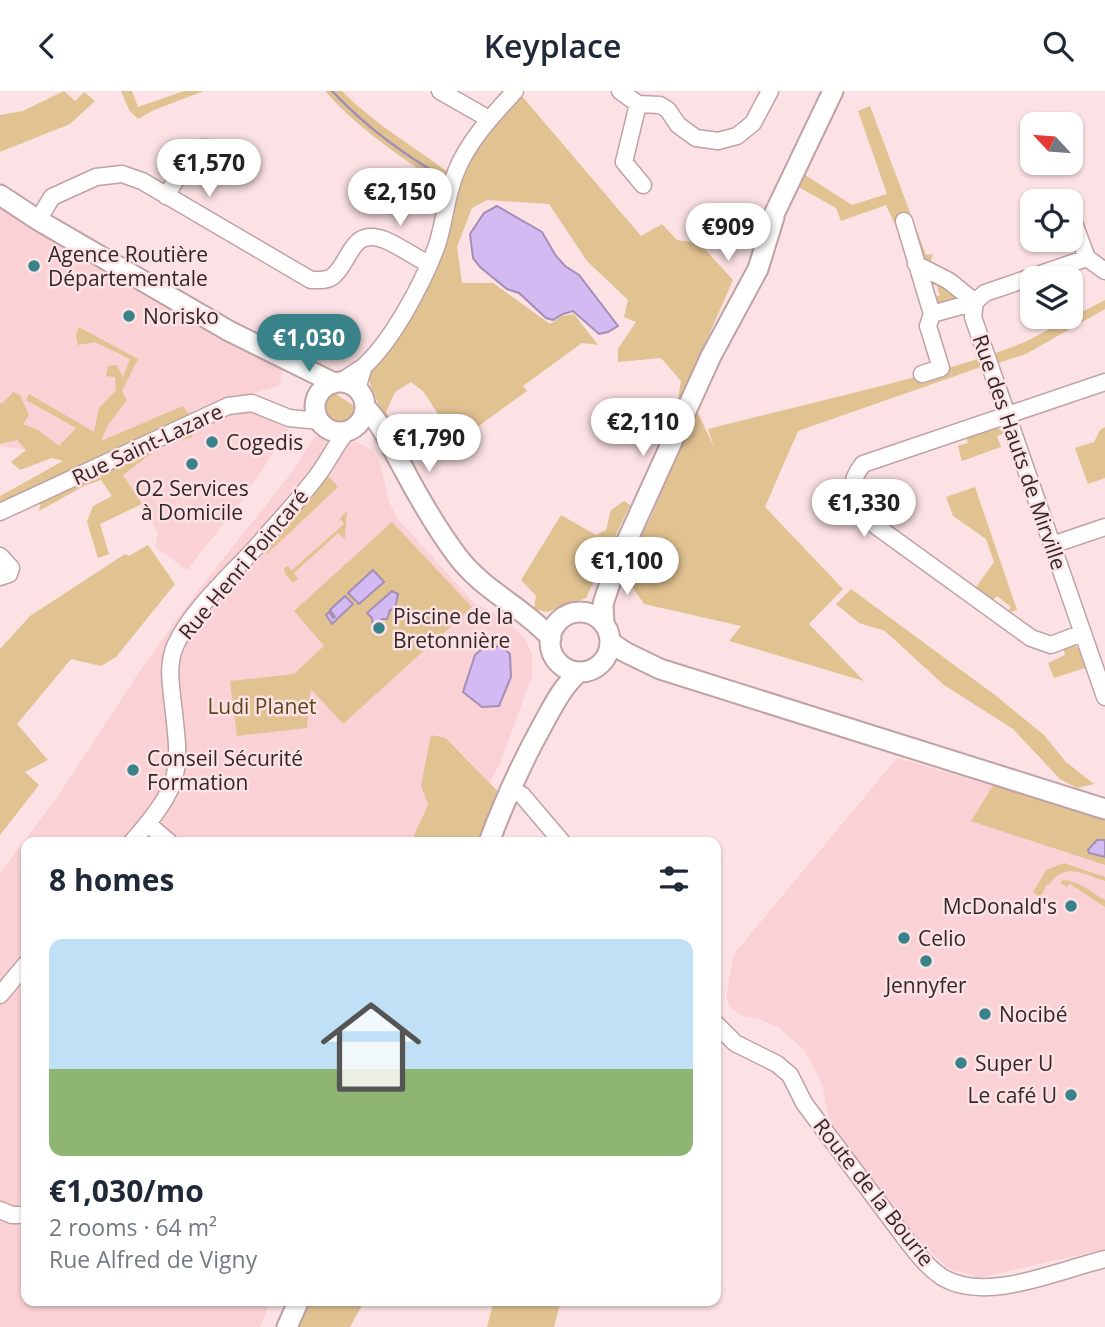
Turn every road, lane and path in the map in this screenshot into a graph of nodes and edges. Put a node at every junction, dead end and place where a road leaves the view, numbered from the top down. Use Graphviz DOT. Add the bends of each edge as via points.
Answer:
graph roads {
  1 [pos="440,91"];
  2 [pos="515,91"];
  3 [pos="620,91"];
  4 [pos="770,91"];
  5 [pos="833,91"];
  6 [pos="638,104"];
  7 [pos="489,119"];
  8 [pos="223,154"];
  9 [pos="643,185"];
  10 [pos="0,195"];
  11 [pos="166,196"];
  12 [pos="38,220"];
  13 [pos="904,221"];
  14 [pos="1083,247"];
  15 [pos="1087,258"];
  16 [pos="429,264"];
  17 [pos="916,264"];
  18 [pos="1105,271"];
  19 [pos="975,302"];
  20 [pos="932,314"];
  21 [pos="290,362"];
  22 [pos="922,374"];
  23 [pos="1105,382"];
  24 [pos="344,384"];
  25 [pos="365,407"];
  26 [pos="319,414"];
  27 [pos="1008,415"];
  28 [pos="348,431"];
  29 [pos="390,444"];
  30 [pos="326,463"];
  31 [pos="0,512"];
  32 [pos="1105,527"];
  33 [pos="1052,545"];
  34 [pos="0,556"];
  35 [pos="616,565"];
  36 [pos="0,577"];
  37 [pos="583,612"];
  38 [pos="604,623"];
  39 [pos="554,630"];
  40 [pos="1082,633"];
  41 [pos="610,642"];
  42 [pos="603,661"];
  43 [pos="570,668"];
  44 [pos="660,669"];
  45 [pos="1105,697"];
  46 [pos="514,791"];
  47 [pos="1105,809"];
  48 [pos="148,824"];
  49 [pos="136,837"];
  50 [pos="163,837"];
  51 [pos="493,837"];
  52 [pos="557,837"];
  53 [pos="21,970"];
  54 [pos="0,995"];
  55 [pos="721,1029"];
  56 [pos="0,1210"];
  57 [pos="21,1215"];
  58 [pos="1105,1259"];
  59 [pos="284,1306"];
  60 [pos="296,1306"];
  61 [pos="275,1327"];
  62 [pos="287,1327"];
  1 -- 7 [label="street"];
  2 -- 7 [label="street"];
  3 -- 6 [label="street"];
  4 -- 6 [label="street" via="753,124 737,136 718,141 696,138 660,105"];
  5 -- 35 [label="main road" via="774,217 758,269 711,356"];
  6 -- 9 [label="street" via="624,162"];
  7 -- 16 [label="street" via="456,173"];
  8 -- 11 [label="street" via="208,147 194,150"];
  10 -- 12 [label="main road"];
  11 -- 12 [label="street" via="122,174 96,177 52,197"];
  11 -- 16 [label="street" via="311,280 333,277 363,239 385,240"];
  12 -- 21 [label="main road"];
  13 -- 17 [label="street"];
  14 -- 15 [label="street"];
  15 -- 18 [label="street"];
  15 -- 19 [label="street" via="985,293"];
  16 -- 24 [label="street" via="404,313 364,366"];
  17 -- 19 [label="street" via="949,281"];
  17 -- 20 [label="street"];
  19 -- 20 [label="street"];
  19 -- 27 [label="street, Rue des Hauts de Mirville" via="973,317"];
  20 -- 22 [label="street" via="928,326 942,368"];
  21 -- 24 [label="main road"];
  21 -- 26 [label="main road" via="308,380"];
  23 -- 27 [label="street"];
  24 -- 25 [label="main road" via="364,400"];
  24 -- 26 [label="main road" via="325,387"];
  25 -- 28 [label="main road" via="361,421"];
  25 -- 29 [label="main road" via="379,421"];
  26 -- 28 [label="main road" via="337,432"];
  26 -- 30 [label="street" via="328,447"];
  26 -- 31 [label="street, Rue Saint-Lazare" via="296,419 252,403 228,406"];
  27 -- 33 [label="street, Rue des Hauts de Mirville"];
  27 -- 40 [label="street" via="863,464 851,487 852,498 865,518 1031,638 1051,645"];
  28 -- 29 [label="main road" via="370,433"];
  28 -- 30 [label="street, Rue Henri Poincaré"];
  29 -- 39 [label="main road" via="433,523 460,560 499,597"];
  30 -- 48 [label="street, Rue Henri Poincaré" via="178,640 170,668 177,772 164,804"];
  32 -- 33 [label="street"];
  33 -- 40 [label="street, Rue des Hauts de Mirville"];
  34 -- 36 [label="street" via="11,568"];
  35 -- 37 [label="main road"];
  35 -- 38 [label="main road" via="603,604"];
  37 -- 38 [label="main road"];
  37 -- 39 [label="main road" via="565,616"];
  38 -- 41 [label="main road"];
  39 -- 43 [label="main road" via="555,657"];
  40 -- 45 [label="street, Rue des Hauts de Mirville"];
  41 -- 42 [label="main road"];
  41 -- 44 [label="main road"];
  42 -- 43 [label="main road" via="588,671"];
  42 -- 44 [label="main road"];
  43 -- 46 [label="main road"];
  44 -- 47 [label="main road"];
  46 -- 51 [label="main road"];
  46 -- 52 [label="street"];
  48 -- 49 [label="street, Rue Henri Poincaré"];
  48 -- 50 [label="street"];
  53 -- 54 [label="street"];
  55 -- 58 [label="street, Route de la Bourie" via="735,1043 790,1075 804,1103 921,1259 941,1277 982,1288 1006,1286"];
  56 -- 57 [label="street"];
  59 -- 61 [label="main road"];
  60 -- 62 [label="main road"];
}
